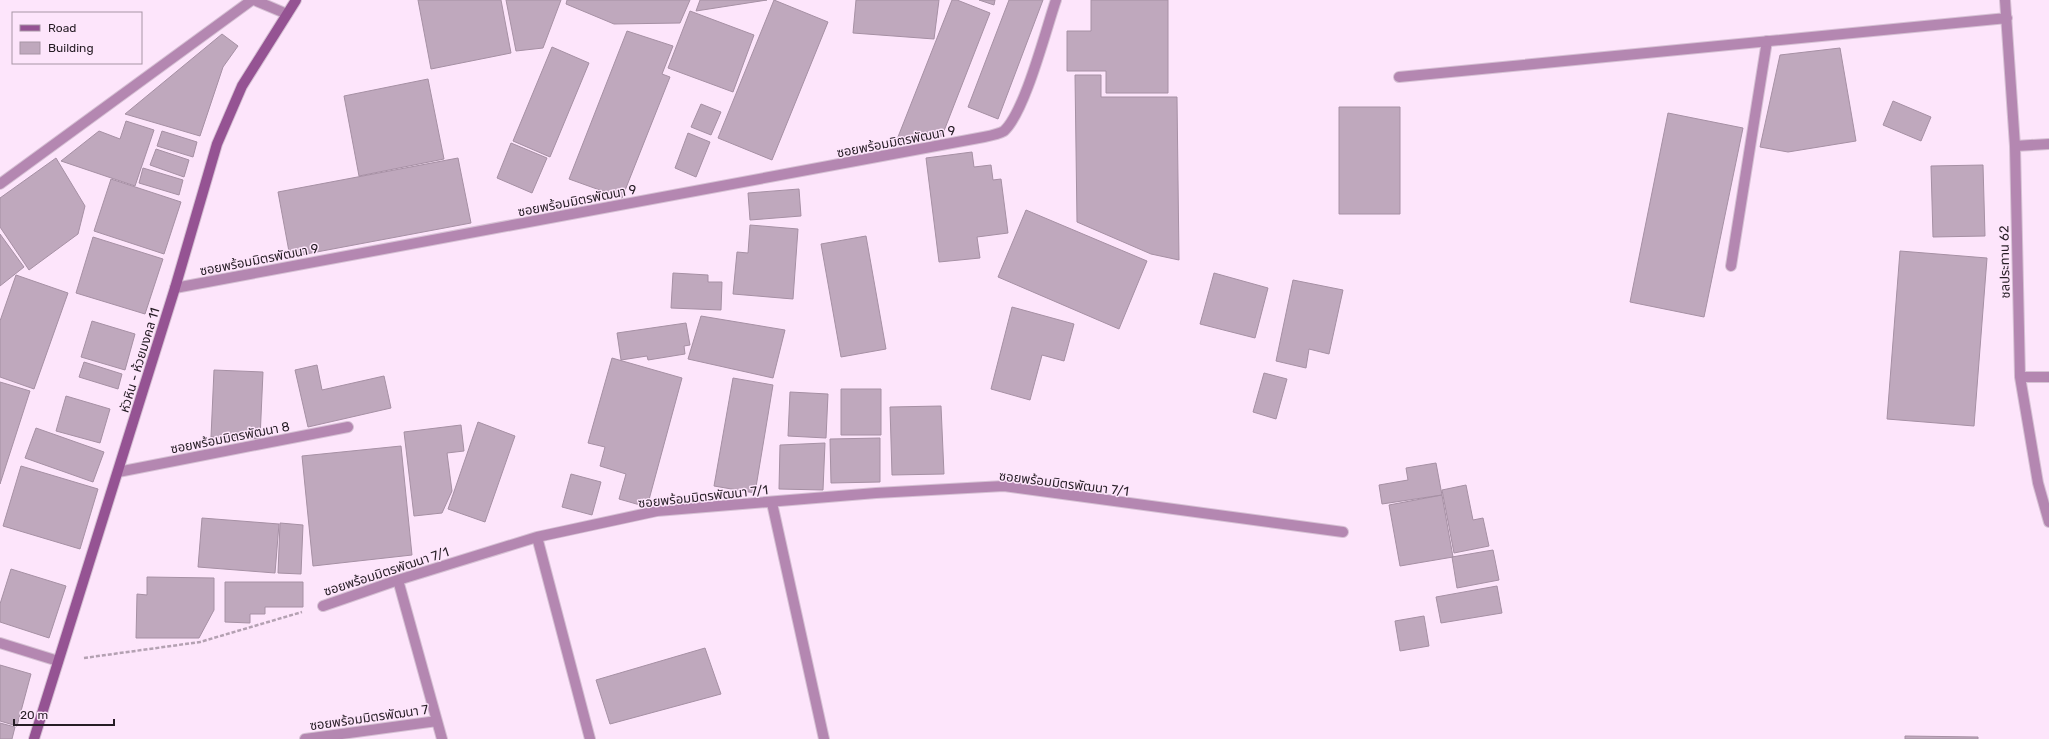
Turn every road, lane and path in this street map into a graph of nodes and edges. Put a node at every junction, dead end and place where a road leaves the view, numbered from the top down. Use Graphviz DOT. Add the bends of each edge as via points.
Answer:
graph roads {
  1 [pos="253,0"];
  2 [pos="296,0"];
  3 [pos="1056,0"];
  4 [pos="2005,0"];
  5 [pos="287,14"];
  6 [pos="2007,18"];
  7 [pos="1767,41"];
  8 [pos="1399,77"];
  9 [pos="2049,144"];
  10 [pos="2015,146"];
  11 [pos="0,184"];
  12 [pos="1731,266"];
  13 [pos="175,288"];
  14 [pos="2020,377"];
  15 [pos="2049,377"];
  16 [pos="348,427"];
  17 [pos="118,472"];
  18 [pos="772,503"];
  19 [pos="2049,522"];
  20 [pos="1343,532"];
  21 [pos="537,537"];
  22 [pos="398,580"];
  23 [pos="323,606"];
  24 [pos="0,644"];
  25 [pos="58,661"];
  26 [pos="437,721"];
  27 [pos="34,739"];
  28 [pos="305,739"];
  29 [pos="442,739"];
  30 [pos="590,739"];
  31 [pos="824,739"];
  1 -- 5 [label="street"];
  1 -- 11 [label="street"];
  2 -- 5 [label="street, หัวหิน - ห้วยมงคล 11"];
  3 -- 13 [label="street, ซอยพร้อมมิตรพัฒนา 9" via="1028,84 1015,116 1003,132 984,138"];
  4 -- 6 [label="street, ชลประทาน 62"];
  5 -- 13 [label="street, หัวหิน - ห้วยมงคล 11" via="242,86 216,144"];
  6 -- 7 [label="street"];
  6 -- 10 [label="street, ชลประทาน 62"];
  7 -- 8 [label="street"];
  7 -- 12 [label="street"];
  9 -- 10 [label="street"];
  10 -- 14 [label="street, ชลประทาน 62"];
  13 -- 17 [label="street, หัวหิน - ห้วยมงคล 11"];
  14 -- 15 [label="street"];
  14 -- 19 [label="street, ชลประทาน 62" via="2038,483"];
  16 -- 17 [label="street, ซอยพร้อมมิตรพัฒนา 8"];
  17 -- 25 [label="street, หัวหิน - ห้วยมงคล 11"];
  18 -- 20 [label="street, ซอยพร้อมมิตรพัฒนา 7/1" via="876,493 1004,486"];
  18 -- 21 [label="street, ซอยพร้อมมิตรพัฒนา 7/1" via="657,512"];
  18 -- 31 [label="street"];
  21 -- 22 [label="street, ซอยพร้อมมิตรพัฒนา 7/1"];
  21 -- 30 [label="street"];
  22 -- 23 [label="street, ซอยพร้อมมิตรพัฒนา 7/1"];
  22 -- 26 [label="street"];
  23 -- 25 [label="path, ซอยพร้อมมิตรพัฒนา 7/1" via="200,642"];
  24 -- 25 [label="street"];
  25 -- 27 [label="street, หัวหิน - ห้วยมงคล 11"];
  26 -- 28 [label="street, ซอยพร้อมมิตรพัฒนา 7"];
  26 -- 29 [label="street"];
}
